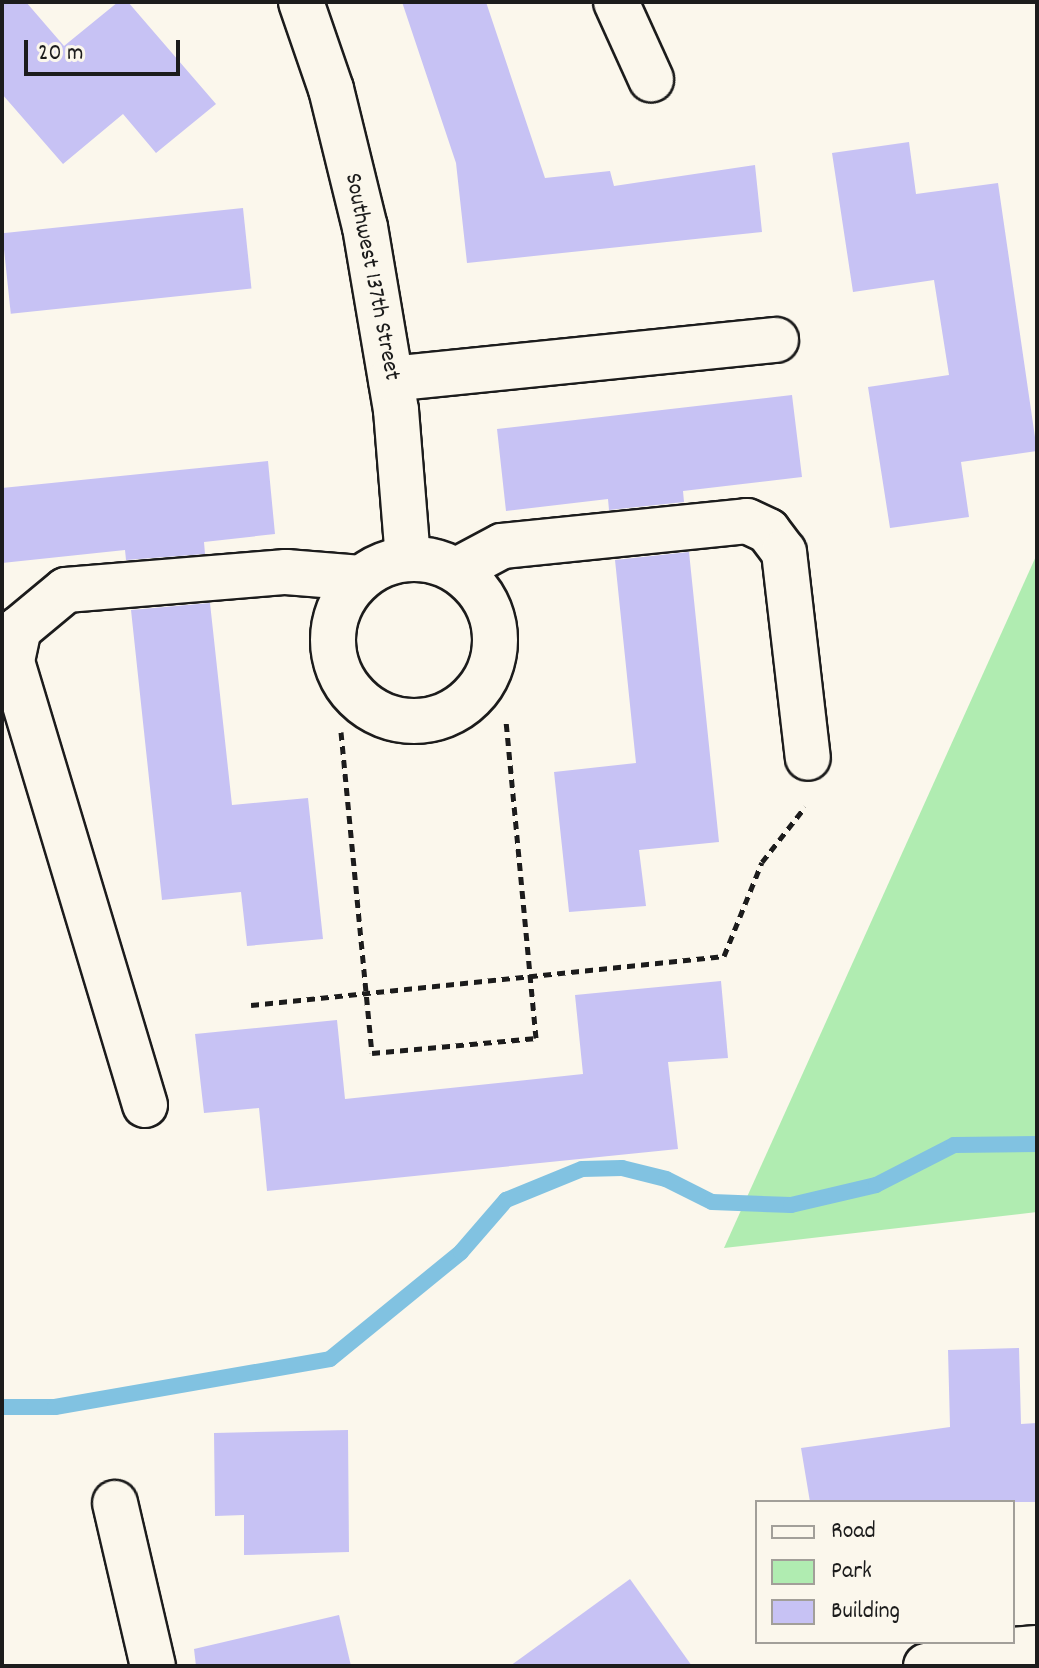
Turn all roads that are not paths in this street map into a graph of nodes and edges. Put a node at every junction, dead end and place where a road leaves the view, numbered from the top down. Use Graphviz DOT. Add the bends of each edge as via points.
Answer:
graph roads {
  1 [pos="301,2"];
  2 [pos="616,2"];
  3 [pos="651,79"];
  4 [pos="776,340"];
  5 [pos="391,379"];
  6 [pos="408,559"];
  7 [pos="457,570"];
  8 [pos="361,578"];
  9 [pos="808,758"];
  10 [pos="145,1105"];
  11 [pos="115,1503"];
  12 [pos="1037,1648"];
  13 [pos="153,1666"];
  14 [pos="926,1666"];
  1 -- 5 [label="street, Southwest 137th Street" via="331,89 365,227"];
  2 -- 3 [label="street"];
  4 -- 5 [label="street"];
  5 -- 6 [label="street, Southwest 137th Street"];
  6 -- 7 [label="street"];
  6 -- 8 [label="street"];
  7 -- 8 [label="street" via="490,609 494,659 467,703 421,722 395,720 372,710 352,694 339,672 335,621"];
  7 -- 9 [label="street" via="502,546 747,521 768,531 784,552"];
  8 -- 10 [label="street" via="286,572 66,590 19,629 12,661"];
  11 -- 13 [label="street"];
  12 -- 14 [label="street"];
}
